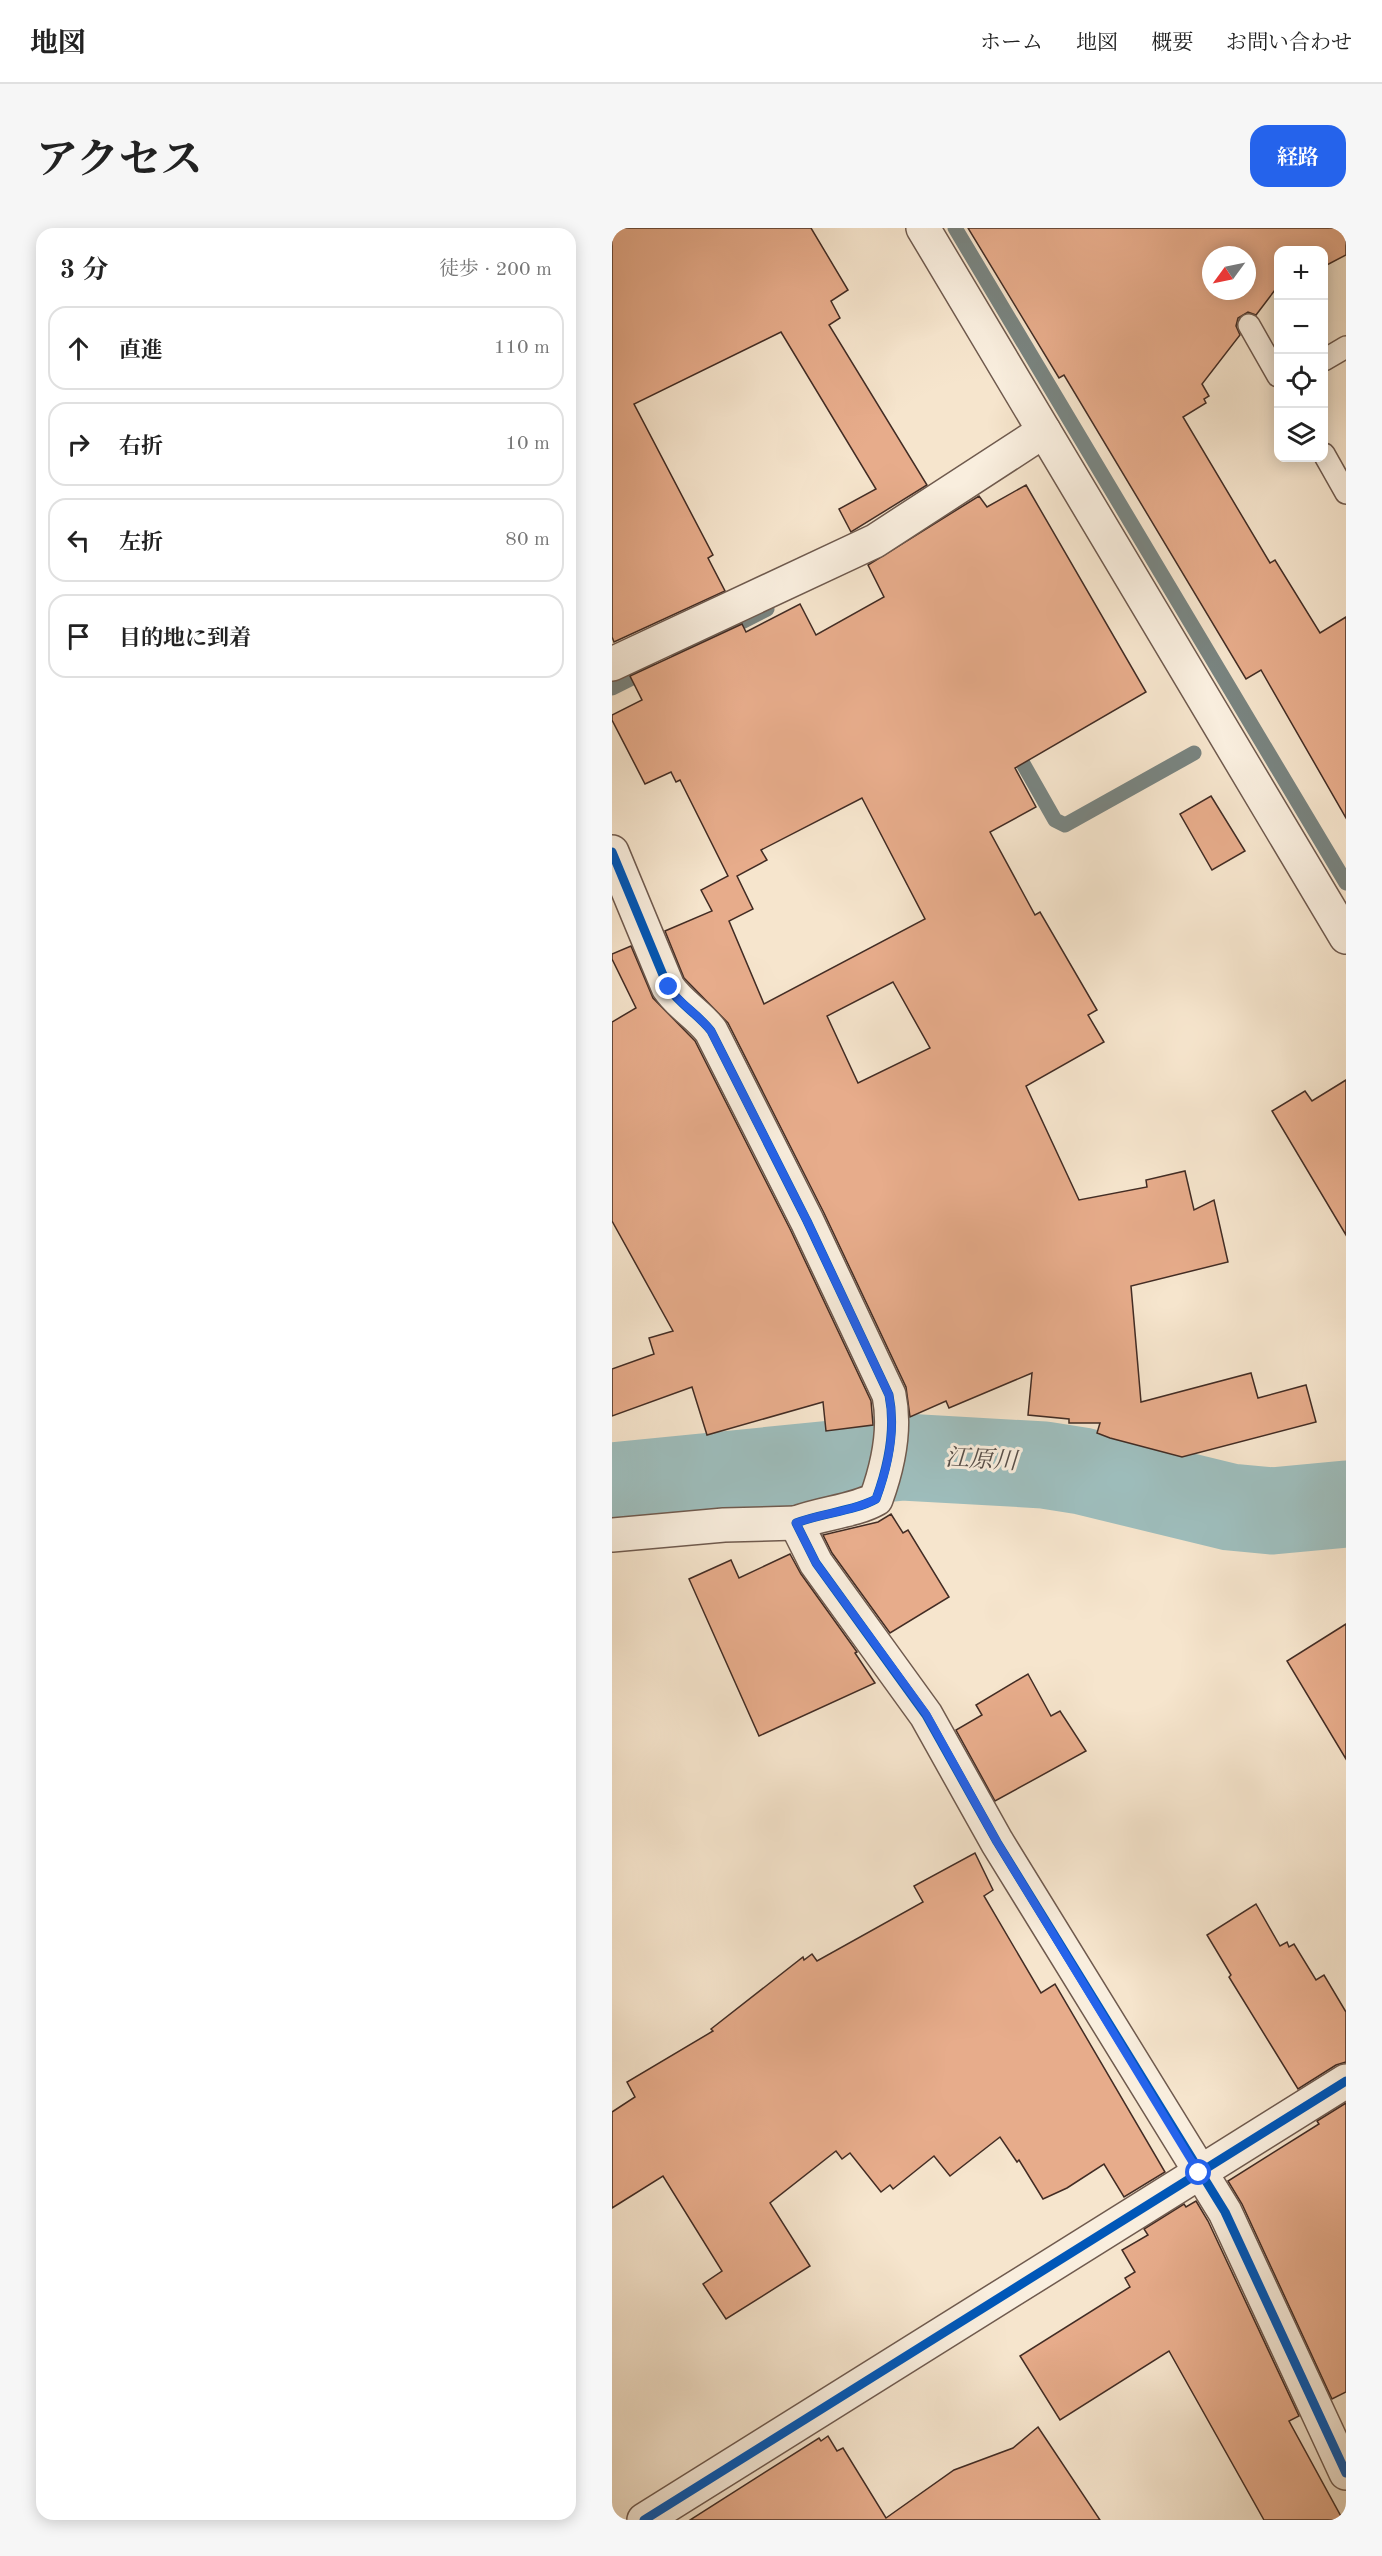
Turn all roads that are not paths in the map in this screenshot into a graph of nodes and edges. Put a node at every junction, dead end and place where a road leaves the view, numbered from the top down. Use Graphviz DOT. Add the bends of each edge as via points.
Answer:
graph roads {
  1 [pos="923,228"];
  2 [pos="1249,325"];
  3 [pos="1346,347"];
  4 [pos="1328,357"];
  5 [pos="1274,369"];
  6 [pos="1044,431"];
  7 [pos="1328,462"];
  8 [pos="1346,493"];
  9 [pos="612,664"];
  10 [pos="612,852"];
  11 [pos="1346,937"];
  12 [pos="796,1523"];
  13 [pos="612,1535"];
  14 [pos="1346,2081"];
  15 [pos="1199,2173"];
  16 [pos="1346,2473"];
  17 [pos="644,2520"];
  1 -- 6 [label="street"];
  2 -- 5 [label="lane"];
  3 -- 4 [label="lane"];
  6 -- 9 [label="street" via="875,541"];
  6 -- 11 [label="street"];
  7 -- 8 [label="lane"];
  10 -- 12 [label="street" via="669,987 678,1002 711,1031 889,1395 894,1416 892,1434 876,1499"];
  12 -- 13 [label="street"];
  12 -- 15 [label="street" via="816,1563 926,1714 997,1842"];
  14 -- 15 [label="street"];
  15 -- 16 [label="street" via="1225,2212"];
  15 -- 17 [label="street"];
}
